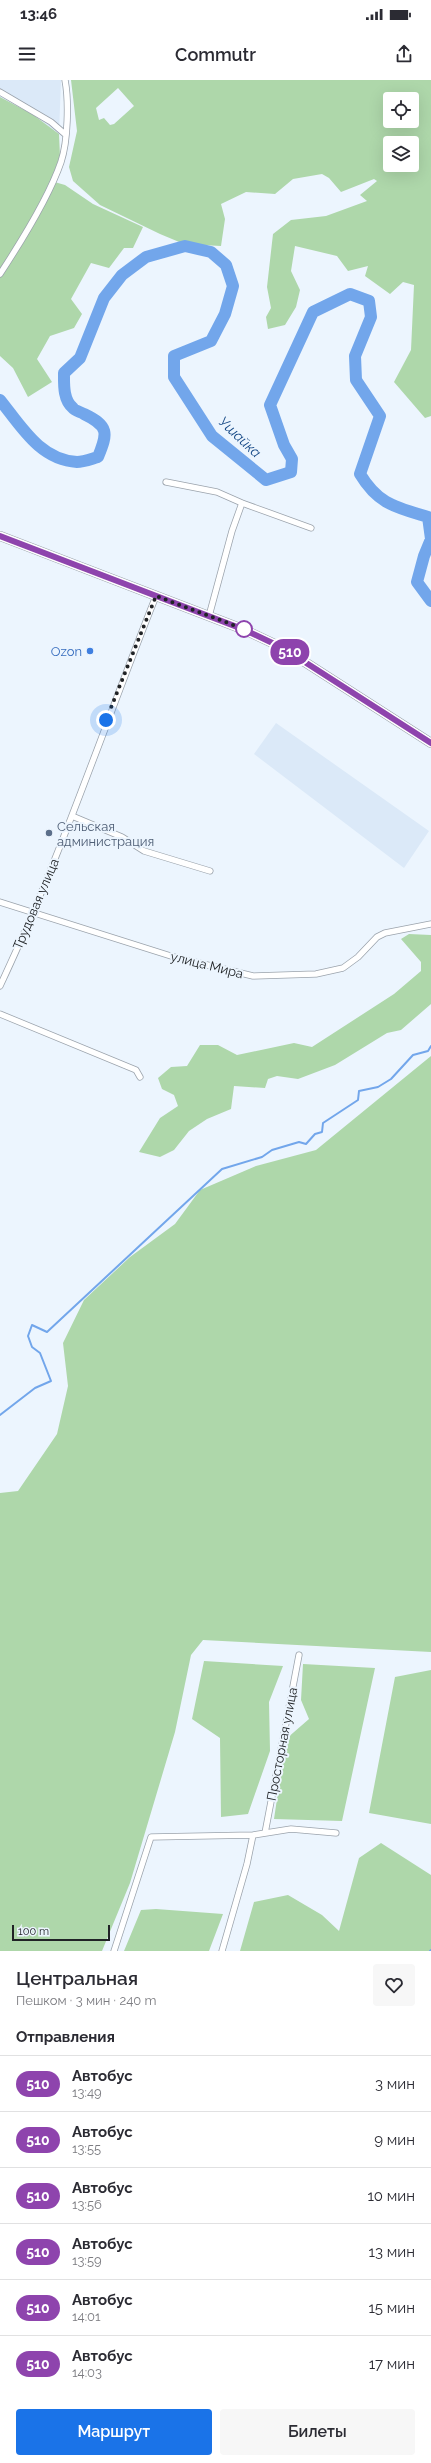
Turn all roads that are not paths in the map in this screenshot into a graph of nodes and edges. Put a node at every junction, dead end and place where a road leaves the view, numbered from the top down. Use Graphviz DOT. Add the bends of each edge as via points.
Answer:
graph roads {
  1 [pos="65,80"];
  2 [pos="0,92"];
  3 [pos="66,135"];
  4 [pos="0,274"];
  5 [pos="166,482"];
  6 [pos="242,503"];
  7 [pos="311,528"];
  8 [pos="0,536"];
  9 [pos="156,596"];
  10 [pos="209,616"];
  11 [pos="431,743"];
  12 [pos="72,816"];
  13 [pos="210,871"];
  14 [pos="0,902"];
  15 [pos="34,914"];
  16 [pos="431,924"];
  17 [pos="0,986"];
  18 [pos="0,1014"];
  19 [pos="140,1078"];
  20 [pos="299,1655"];
  21 [pos="265,1833"];
  22 [pos="336,1833"];
  23 [pos="253,1835"];
  24 [pos="114,1951"];
  25 [pos="222,1951"];
  1 -- 3 [label="street"];
  2 -- 3 [label="street" via="51,122"];
  3 -- 4 [label="street" via="62,161"];
  5 -- 6 [label="street" via="217,492"];
  6 -- 7 [label="street"];
  6 -- 10 [label="street"];
  8 -- 9 [label="street"];
  9 -- 10 [label="street"];
  9 -- 12 [label="street, Трудовая улица" via="114,699"];
  10 -- 11 [label="street" via="283,648"];
  12 -- 13 [label="street" via="122,836 144,852"];
  12 -- 15 [label="street, Трудовая улица"];
  14 -- 15 [label="street, улица Мира"];
  15 -- 16 [label="street, улица Мира" via="174,958 253,976 316,974 342,968 358,957 378,937"];
  15 -- 17 [label="street, Трудовая улица"];
  18 -- 19 [label="street" via="136,1070"];
  20 -- 21 [label="street, Просторная улица"];
  21 -- 22 [label="street" via="291,1829"];
  21 -- 23 [label="street"];
  23 -- 24 [label="street" via="151,1837"];
  23 -- 25 [label="street"];
}
